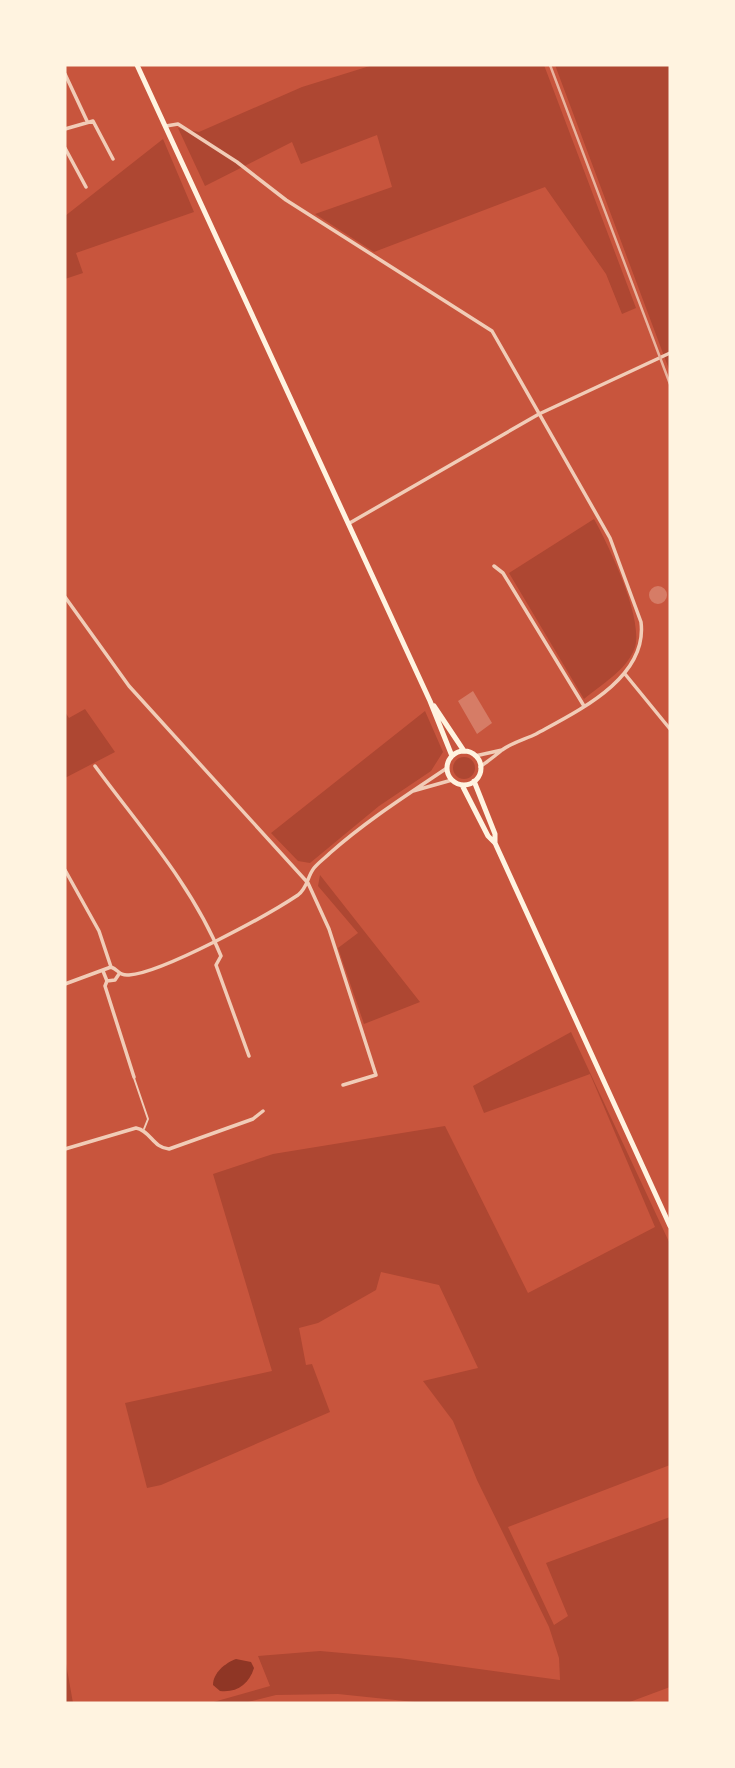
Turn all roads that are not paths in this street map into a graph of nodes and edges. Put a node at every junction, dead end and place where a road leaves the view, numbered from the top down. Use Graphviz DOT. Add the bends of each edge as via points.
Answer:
graph roads {
  1 [pos="137,65"];
  2 [pos="65,74"];
  3 [pos="87,121"];
  4 [pos="166,126"];
  5 [pos="65,129"];
  6 [pos="65,148"];
  7 [pos="113,159"];
  8 [pos="86,187"];
  9 [pos="670,353"];
  10 [pos="539,414"];
  11 [pos="348,524"];
  12 [pos="494,566"];
  13 [pos="65,597"];
  14 [pos="625,674"];
  15 [pos="430,701"];
  16 [pos="584,706"];
  17 [pos="670,729"];
  18 [pos="502,750"];
  19 [pos="464,751"];
  20 [pos="452,756"];
  21 [pos="475,756"];
  22 [pos="95,766"];
  23 [pos="480,766"];
  24 [pos="447,768"];
  25 [pos="452,780"];
  26 [pos="474,781"];
  27 [pos="462,785"];
  28 [pos="411,792"];
  29 [pos="495,842"];
  30 [pos="65,870"];
  31 [pos="308,883"];
  32 [pos="215,941"];
  33 [pos="111,967"];
  34 [pos="103,970"];
  35 [pos="119,974"];
  36 [pos="107,981"];
  37 [pos="65,984"];
  38 [pos="249,1056"];
  39 [pos="134,1077"];
  40 [pos="343,1085"];
  41 [pos="263,1111"];
  42 [pos="144,1130"];
  43 [pos="65,1149"];
  44 [pos="670,1226"];
  1 -- 4 [label="main road"];
  2 -- 3 [label="street"];
  3 -- 5 [label="street"];
  3 -- 7 [label="street" via="93,121"];
  4 -- 10 [label="street" via="178,124 202,139 286,200 492,331"];
  4 -- 11 [label="main road"];
  6 -- 8 [label="street"];
  9 -- 10 [label="street"];
  10 -- 11 [label="street"];
  10 -- 14 [label="street" via="610,538 641,622 640,647"];
  11 -- 15 [label="main road"];
  12 -- 16 [label="street" via="503,573"];
  13 -- 31 [label="street" via="129,686"];
  14 -- 16 [label="street"];
  14 -- 17 [label="street"];
  15 -- 19 [label="main road"];
  15 -- 20 [label="main road"];
  16 -- 18 [label="street"];
  18 -- 21 [label="street"];
  18 -- 23 [label="street"];
  19 -- 20 [label="main road"];
  19 -- 21 [label="main road"];
  20 -- 24 [label="main road"];
  21 -- 23 [label="main road"];
  22 -- 32 [label="street" via="181,879"];
  23 -- 26 [label="main road"];
  24 -- 25 [label="main road"];
  24 -- 28 [label="street"];
  25 -- 27 [label="main road"];
  25 -- 28 [label="street"];
  26 -- 27 [label="main road"];
  26 -- 29 [label="main road"];
  27 -- 29 [label="main road"];
  28 -- 31 [label="street" via="330,853 313,869"];
  29 -- 44 [label="main road"];
  30 -- 33 [label="street" via="99,931"];
  31 -- 32 [label="street" via="295,897"];
  31 -- 40 [label="street" via="376,1075"];
  32 -- 35 [label="street" via="162,965"];
  32 -- 38 [label="street" via="221,956 216,965"];
  33 -- 34 [label="street"];
  33 -- 35 [label="street"];
  34 -- 36 [label="street"];
  34 -- 37 [label="street"];
  35 -- 36 [label="street"];
  36 -- 39 [label="street"];
  39 -- 42 [label="lane" via="148,1119"];
  41 -- 42 [label="street" via="253,1119 169,1149 156,1144"];
  42 -- 43 [label="street" via="136,1128"];
}
